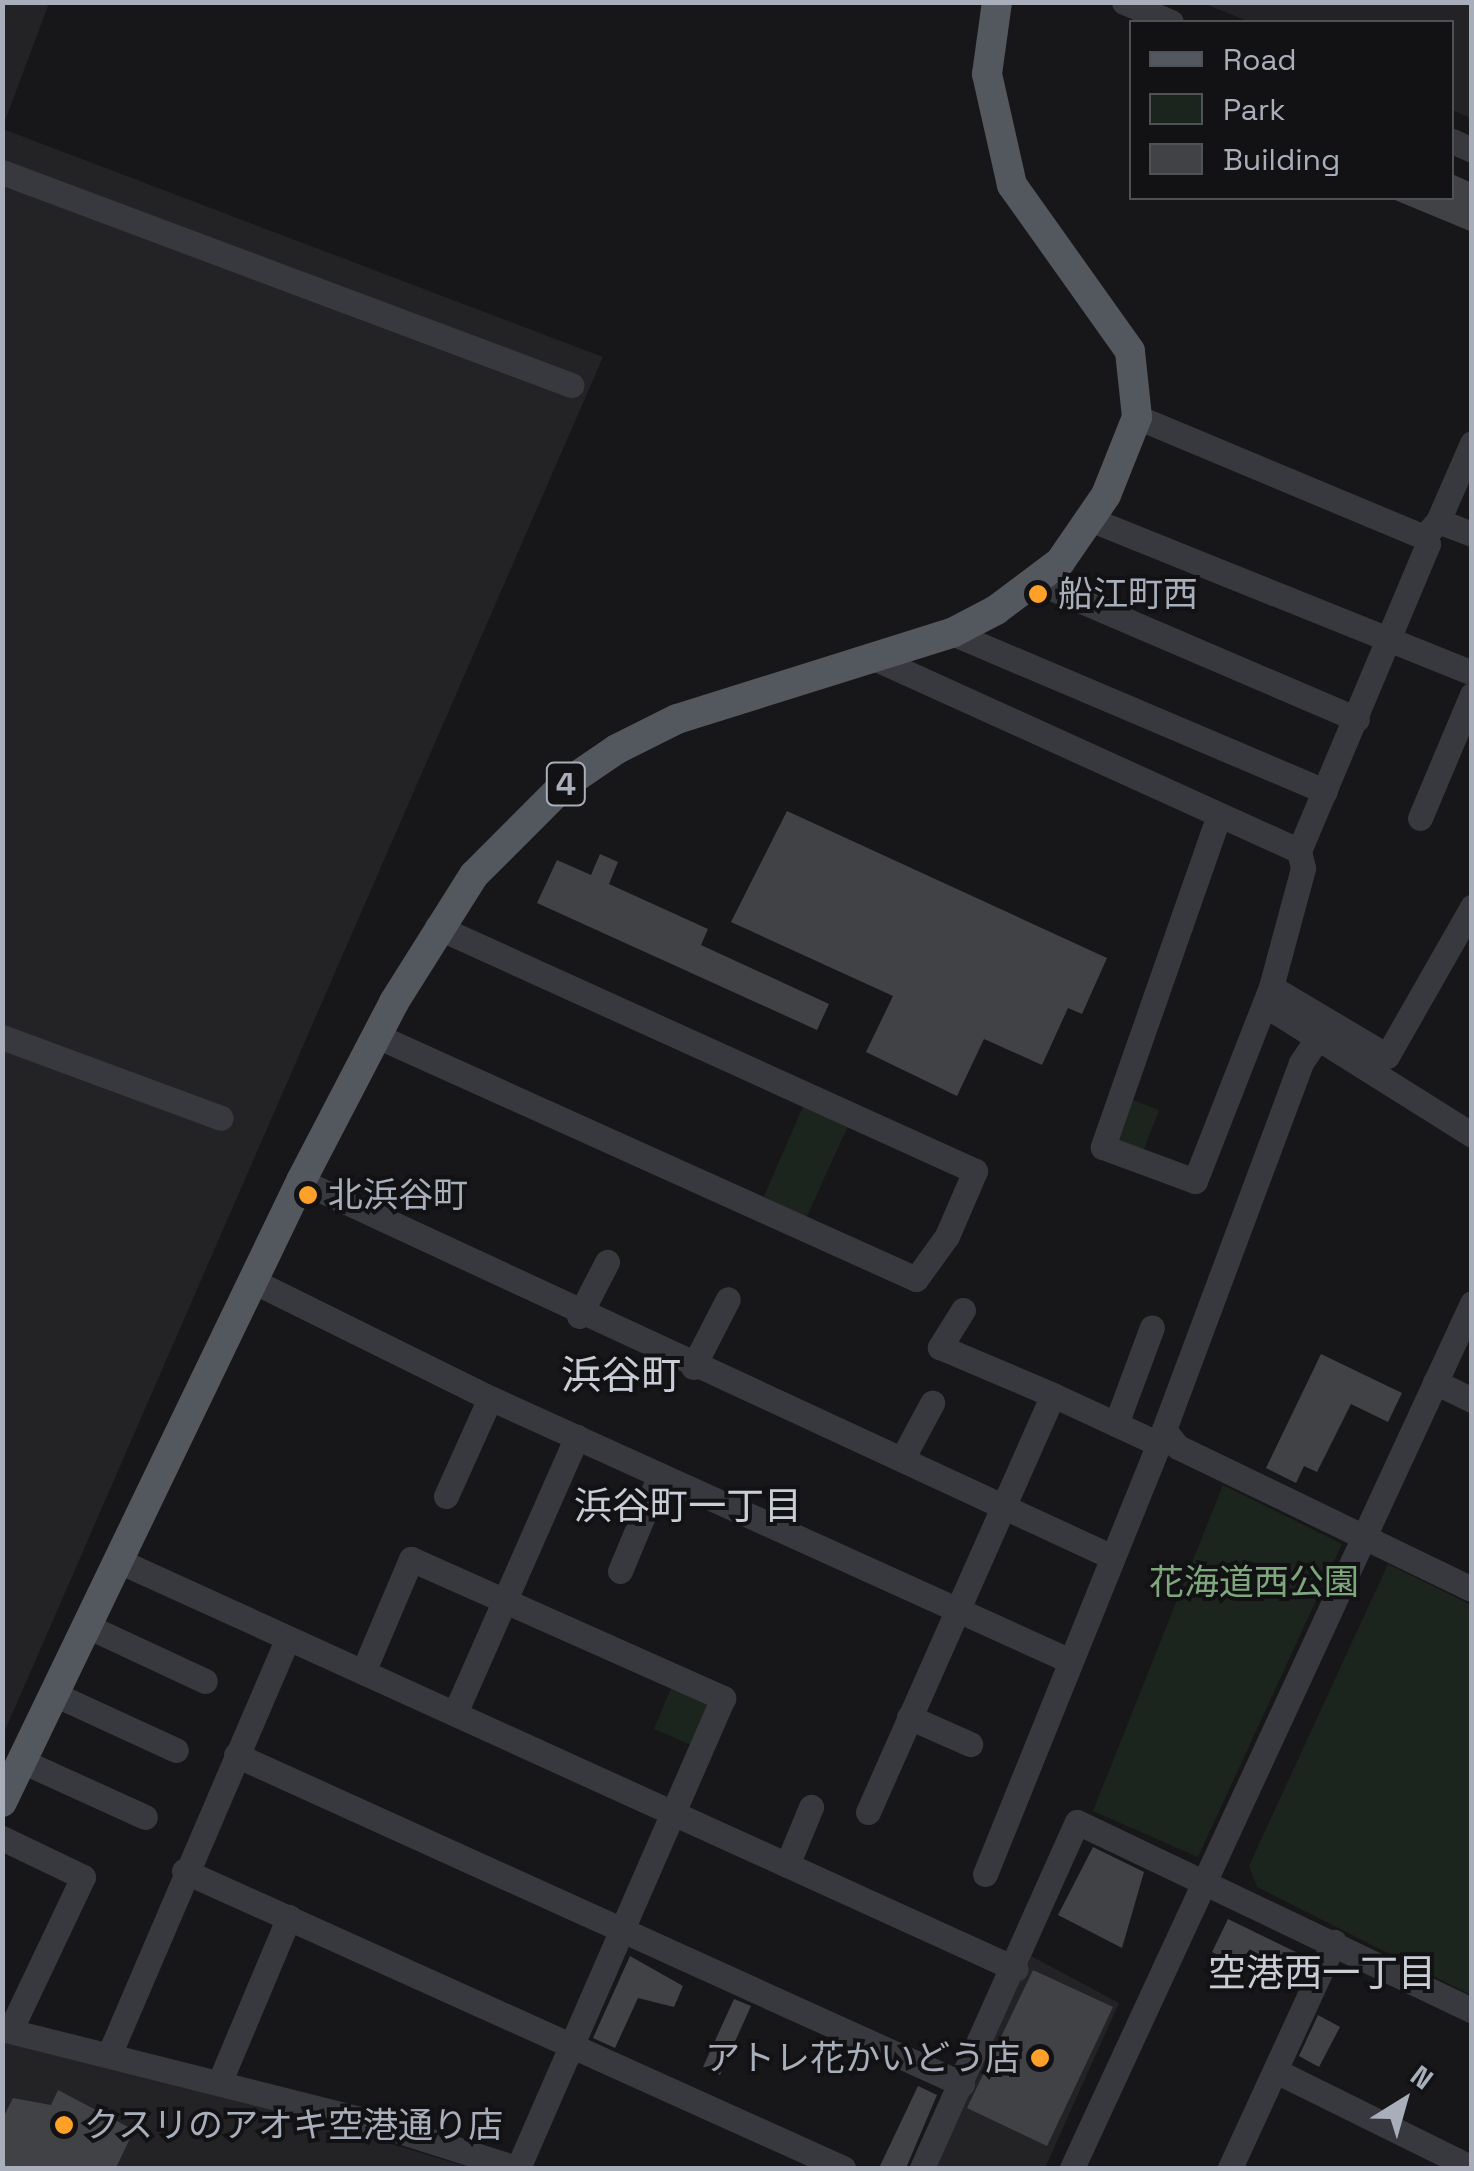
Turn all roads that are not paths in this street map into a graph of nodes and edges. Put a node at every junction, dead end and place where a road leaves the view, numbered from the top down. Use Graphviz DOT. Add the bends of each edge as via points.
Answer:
graph roads {
  1 [pos="997,2"];
  2 [pos="1124,2"];
  3 [pos="1167,20"];
  4 [pos="2,172"];
  5 [pos="571,385"];
  6 [pos="1137,417"];
  7 [pos="1472,443"];
  8 [pos="1092,520"];
  9 [pos="1431,529"];
  10 [pos="1472,534"];
  11 [pos="1037,582"];
  12 [pos="952,633"];
  13 [pos="1390,639"];
  14 [pos="872,657"];
  15 [pos="1472,673"];
  16 [pos="1472,694"];
  17 [pos="1357,719"];
  18 [pos="1325,792"];
  19 [pos="1219,815"];
  20 [pos="1420,818"];
  21 [pos="1299,851"];
  22 [pos="1472,907"];
  23 [pos="437,927"];
  24 [pos="1268,996"];
  25 [pos="377,1036"];
  26 [pos="2,1037"];
  27 [pos="1317,1039"];
  28 [pos="221,1118"];
  29 [pos="1472,1134"];
  30 [pos="301,1181"];
  31 [pos="607,1262"];
  32 [pos="253,1281"];
  33 [pos="728,1299"];
  34 [pos="1472,1303"];
  35 [pos="963,1310"];
  36 [pos="579,1316"];
  37 [pos="1152,1327"];
  38 [pos="693,1368"];
  39 [pos="1435,1382"];
  40 [pos="1052,1395"];
  41 [pos="490,1398"];
  42 [pos="1472,1400"];
  43 [pos="932,1403"];
  44 [pos="1116,1424"];
  45 [pos="576,1437"];
  46 [pos="1162,1437"];
  47 [pos="902,1459"];
  48 [pos="660,1475"];
  49 [pos="446,1496"];
  50 [pos="1001,1504"];
  51 [pos="1364,1537"];
  52 [pos="1110,1556"];
  53 [pos="119,1561"];
  54 [pos="620,1571"];
  55 [pos="1472,1590"];
  56 [pos="503,1600"];
  57 [pos="953,1606"];
  58 [pos="87,1626"];
  59 [pos="287,1639"];
  60 [pos="1066,1659"];
  61 [pos="363,1672"];
  62 [pos="205,1681"];
  63 [pos="54,1694"];
  64 [pos="454,1713"];
  65 [pos="909,1717"];
  66 [pos="970,1744"];
  67 [pos="176,1750"];
  68 [pos="236,1755"];
  69 [pos="22,1762"];
  70 [pos="2,1802"];
  71 [pos="810,1807"];
  72 [pos="868,1812"];
  73 [pos="674,1814"];
  74 [pos="146,1818"];
  75 [pos="2,1838"];
  76 [pos="787,1865"];
  77 [pos="184,1871"];
  78 [pos="985,1874"];
  79 [pos="1207,1879"];
  80 [pos="289,1916"];
  81 [pos="626,1929"];
  82 [pos="1334,1942"];
  83 [pos="1016,1969"];
  84 [pos="1472,2010"];
  85 [pos="6,2030"];
  86 [pos="574,2045"];
  87 [pos="109,2055"];
  88 [pos="1276,2070"];
  89 [pos="220,2081"];
  90 [pos="962,2084"];
  91 [pos="517,2168"];
  92 [pos="843,2168"];
  93 [pos="922,2168"];
  94 [pos="1072,2168"];
  95 [pos="1230,2168"];
  96 [pos="1472,2168"];
  1 -- 6 [label="main road, 4" via="987,74 1012,185 1130,351"];
  2 -- 3 [label="street"];
  4 -- 5 [label="street"];
  6 -- 8 [label="main road, 4"];
  6 -- 9 [label="street"];
  7 -- 9 [label="street"];
  8 -- 11 [label="main road, 4"];
  8 -- 13 [label="street"];
  9 -- 10 [label="street"];
  9 -- 13 [label="street"];
  11 -- 12 [label="main road, 4"];
  11 -- 17 [label="street"];
  12 -- 14 [label="main road, 4"];
  12 -- 18 [label="street"];
  13 -- 15 [label="street"];
  13 -- 17 [label="street"];
  14 -- 19 [label="street"];
  14 -- 23 [label="main road, 4" via="677,719 617,748 518,826"];
  16 -- 20 [label="street"];
  17 -- 18 [label="street"];
  18 -- 21 [label="street"];
  19 -- 21 [label="street"];
  19 -- 24 [label="street" via="1103,1148 1195,1181"];
  21 -- 24 [label="street" via="1303,868"];
  22 -- 24 [label="street" via="1387,1056"];
  23 -- 25 [label="main road, 4"];
  23 -- 25 [label="street" via="975,1171 947,1236 916,1278"];
  24 -- 27 [label="street"];
  25 -- 30 [label="main road, 4"];
  26 -- 28 [label="street"];
  27 -- 29 [label="street"];
  27 -- 46 [label="street" via="1300,1063"];
  30 -- 32 [label="main road, 4"];
  30 -- 36 [label="street"];
  31 -- 36 [label="street"];
  32 -- 41 [label="street"];
  32 -- 53 [label="main road, 4"];
  33 -- 38 [label="street"];
  34 -- 39 [label="street"];
  35 -- 40 [label="street" via="940,1347"];
  36 -- 38 [label="street"];
  37 -- 44 [label="street"];
  38 -- 47 [label="street"];
  39 -- 42 [label="street"];
  39 -- 51 [label="street"];
  40 -- 44 [label="street"];
  40 -- 50 [label="street"];
  41 -- 45 [label="street"];
  41 -- 49 [label="street"];
  43 -- 47 [label="street"];
  44 -- 46 [label="street"];
  45 -- 48 [label="street"];
  45 -- 56 [label="street"];
  46 -- 51 [label="street"];
  46 -- 52 [label="street"];
  47 -- 50 [label="street"];
  48 -- 54 [label="street"];
  48 -- 57 [label="street"];
  50 -- 52 [label="street"];
  50 -- 57 [label="street"];
  51 -- 55 [label="street"];
  51 -- 79 [label="street"];
  52 -- 60 [label="street"];
  53 -- 58 [label="main road, 4"];
  53 -- 59 [label="street"];
  56 -- 61 [label="street" via="411,1559"];
  56 -- 64 [label="street"];
  56 -- 73 [label="street" via="723,1698"];
  57 -- 60 [label="street"];
  57 -- 65 [label="street"];
  58 -- 62 [label="street"];
  58 -- 63 [label="main road, 4"];
  59 -- 61 [label="street"];
  59 -- 68 [label="street"];
  60 -- 78 [label="street"];
  61 -- 64 [label="street"];
  63 -- 67 [label="street"];
  63 -- 69 [label="main road, 4"];
  64 -- 73 [label="street"];
  65 -- 66 [label="street"];
  65 -- 72 [label="street"];
  68 -- 77 [label="street"];
  68 -- 81 [label="street"];
  69 -- 70 [label="main road, 4"];
  69 -- 74 [label="street"];
  71 -- 76 [label="street"];
  73 -- 76 [label="street"];
  73 -- 81 [label="street"];
  75 -- 85 [label="street" via="83,1878"];
  76 -- 83 [label="street"];
  77 -- 80 [label="street"];
  77 -- 87 [label="street"];
  79 -- 82 [label="street"];
  79 -- 83 [label="street" via="1077,1822"];
  79 -- 94 [label="street"];
  80 -- 86 [label="street"];
  80 -- 89 [label="street"];
  81 -- 86 [label="street"];
  81 -- 90 [label="street"];
  82 -- 84 [label="street"];
  82 -- 88 [label="street"];
  83 -- 90 [label="street"];
  85 -- 87 [label="street"];
  86 -- 91 [label="street"];
  86 -- 92 [label="street"];
  87 -- 89 [label="street"];
  88 -- 95 [label="street"];
  88 -- 96 [label="street"];
  89 -- 91 [label="street"];
  90 -- 93 [label="street"];
}
